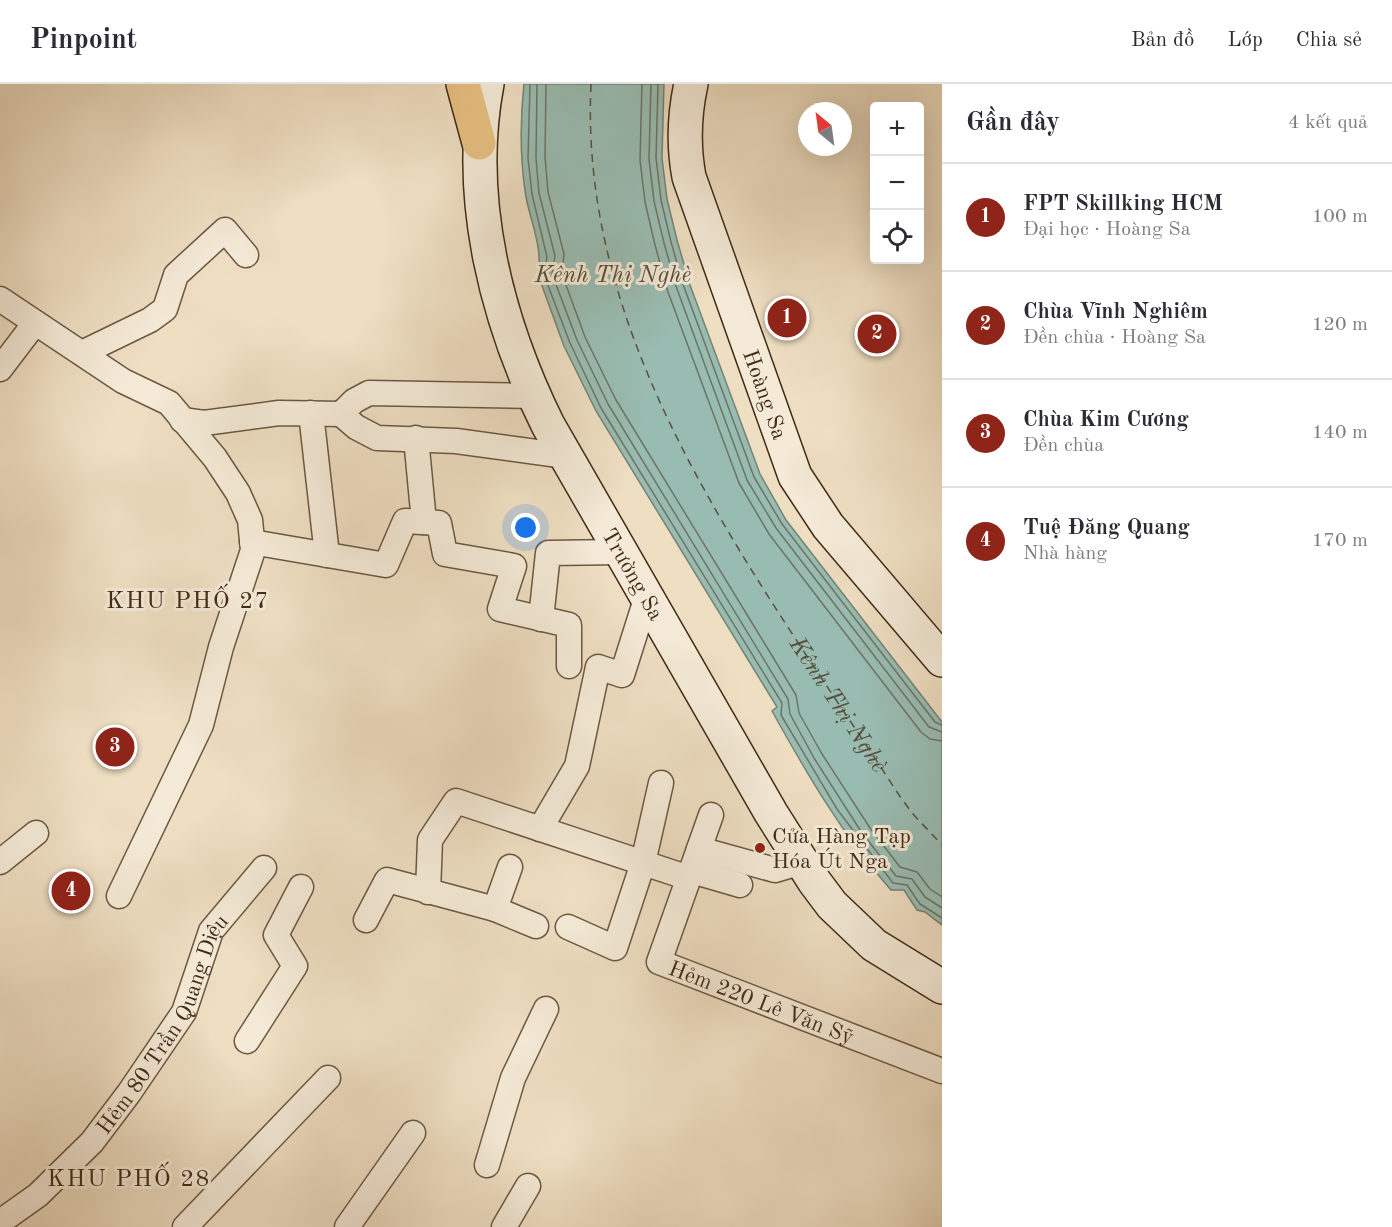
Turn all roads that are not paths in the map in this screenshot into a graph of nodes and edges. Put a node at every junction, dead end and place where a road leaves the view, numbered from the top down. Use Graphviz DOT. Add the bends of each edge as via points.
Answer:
graph roads {
  1 [pos="463,84"];
  2 [pos="487,84"];
  3 [pos="691,84"];
  4 [pos="479,142"];
  5 [pos="246,255"];
  6 [pos="0,299"];
  7 [pos="35,323"];
  8 [pos="82,353"];
  9 [pos="0,369"];
  10 [pos="534,396"];
  11 [pos="311,413"];
  12 [pos="341,414"];
  13 [pos="182,420"];
  14 [pos="416,438"];
  15 [pos="566,456"];
  16 [pos="424,522"];
  17 [pos="252,542"];
  18 [pos="621,552"];
  19 [pos="327,555"];
  20 [pos="647,596"];
  21 [pos="541,619"];
  22 [pos="942,660"];
  23 [pos="569,666"];
  24 [pos="661,783"];
  25 [pos="711,815"];
  26 [pos="540,829"];
  27 [pos="36,832"];
  28 [pos="0,862"];
  29 [pos="802,862"];
  30 [pos="643,863"];
  31 [pos="693,866"];
  32 [pos="510,867"];
  33 [pos="264,868"];
  34 [pos="740,885"];
  35 [pos="301,888"];
  36 [pos="428,892"];
  37 [pos="119,896"];
  38 [pos="495,909"];
  39 [pos="366,920"];
  40 [pos="536,926"];
  41 [pos="568,927"];
  42 [pos="942,987"];
  43 [pos="546,1009"];
  44 [pos="247,1041"];
  45 [pos="942,1071"];
  46 [pos="328,1078"];
  47 [pos="412,1133"];
  48 [pos="487,1165"];
  49 [pos="528,1186"];
  50 [pos="0,1222"];
  51 [pos="185,1227"];
  52 [pos="347,1227"];
  53 [pos="504,1227"];
  1 -- 4 [label="main road"];
  2 -- 4 [label="street, Trường Sa"];
  3 -- 22 [label="street, Hoàng Sa" via="684,129 689,177 795,477 828,526"];
  4 -- 10 [label="street, Trường Sa" via="492,263 509,330"];
  5 -- 8 [label="street" via="225,230 176,275 165,309"];
  6 -- 7 [label="street"];
  7 -- 8 [label="street"];
  7 -- 9 [label="street"];
  8 -- 13 [label="street" via="123,381 169,403"];
  10 -- 12 [label="street" via="369,393"];
  10 -- 15 [label="street, Trường Sa"];
  11 -- 12 [label="street"];
  11 -- 13 [label="street" via="204,423"];
  11 -- 19 [label="street"];
  12 -- 14 [label="street" via="377,438"];
  13 -- 17 [label="street" via="215,458 238,493 250,520"];
  14 -- 15 [label="street"];
  14 -- 16 [label="street"];
  15 -- 18 [label="street, Trường Sa"];
  16 -- 19 [label="street" via="405,521 386,565"];
  16 -- 21 [label="street" via="439,523 445,554 514,567 500,609"];
  17 -- 19 [label="street"];
  17 -- 37 [label="street" via="253,550 221,647 201,725"];
  18 -- 20 [label="street, Trường Sa"];
  18 -- 21 [label="street" via="548,553"];
  20 -- 26 [label="street" via="622,675 598,668 577,766"];
  20 -- 29 [label="street, Trường Sa"];
  21 -- 23 [label="street" via="569,626"];
  24 -- 30 [label="street"];
  25 -- 31 [label="street, Hẻm 220 Lê Văn Sỹ"];
  26 -- 30 [label="street"];
  26 -- 36 [label="street" via="456,801 430,840"];
  27 -- 28 [label="street"];
  29 -- 31 [label="street" via="775,870"];
  29 -- 42 [label="street, Trường Sa" via="853,927 901,963"];
  30 -- 31 [label="street"];
  30 -- 41 [label="street" via="615,948"];
  31 -- 34 [label="street"];
  31 -- 45 [label="street, Hẻm 220 Lê Văn Sỹ" via="659,962"];
  32 -- 38 [label="street"];
  33 -- 50 [label="street, Hẻm 80 Trần Quang Diệu" via="211,931 184,1012 129,1093 92,1142 38,1195"];
  35 -- 44 [label="street" via="276,935 295,966"];
  36 -- 38 [label="street"];
  36 -- 39 [label="street" via="387,880"];
  38 -- 40 [label="street"];
  43 -- 48 [label="street" via="513,1078"];
  46 -- 51 [label="street"];
  47 -- 52 [label="street"];
  49 -- 53 [label="street"];
}
